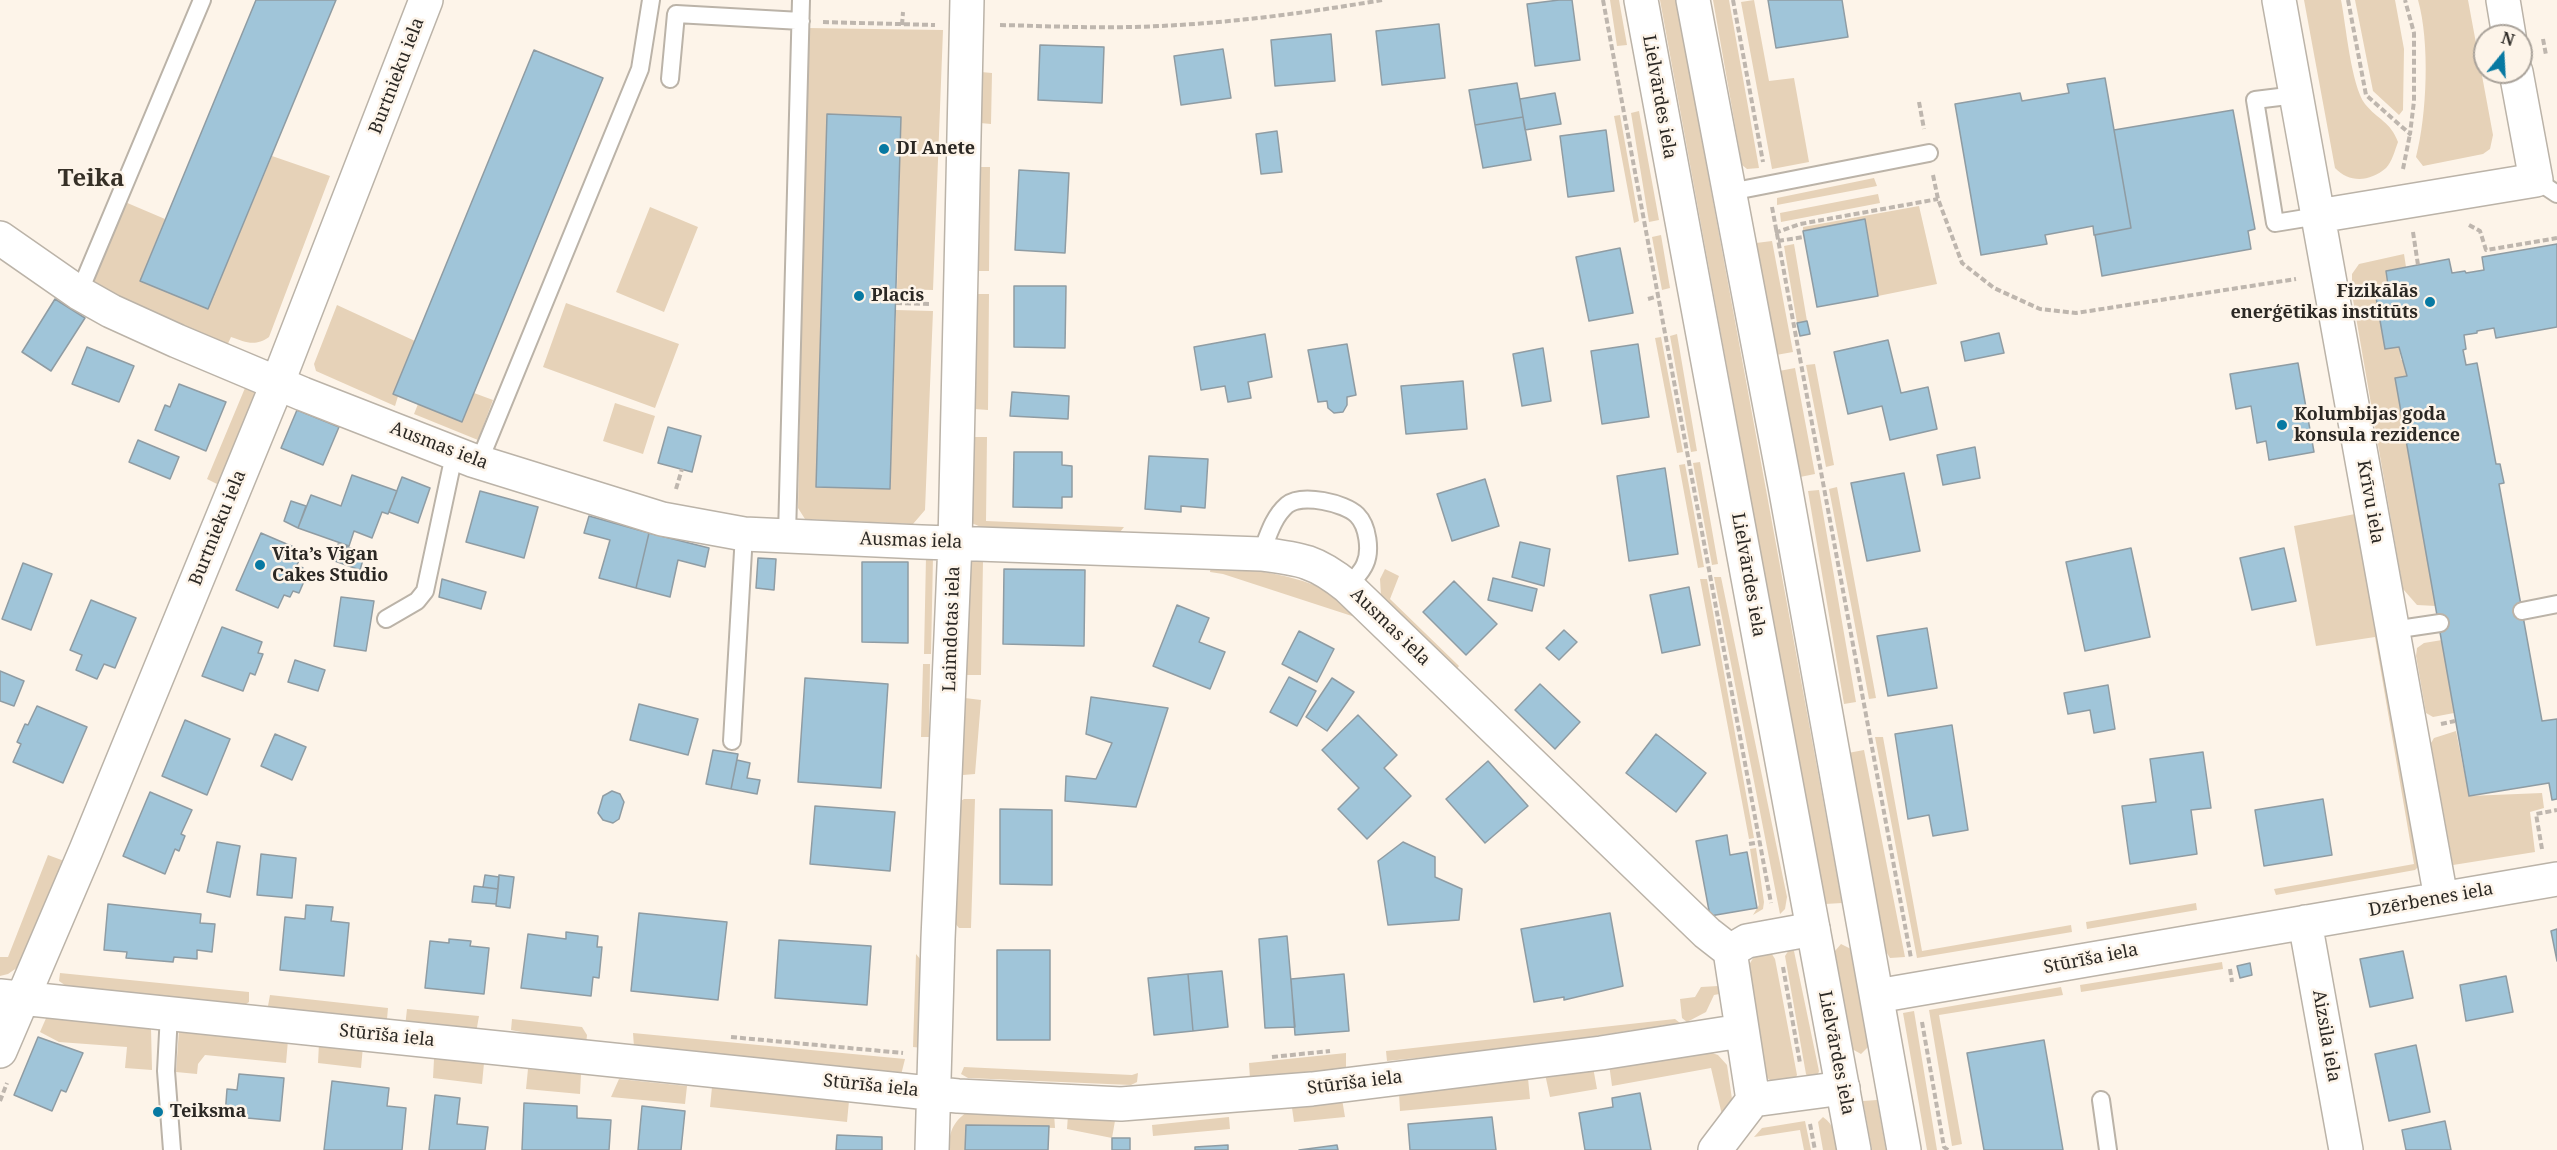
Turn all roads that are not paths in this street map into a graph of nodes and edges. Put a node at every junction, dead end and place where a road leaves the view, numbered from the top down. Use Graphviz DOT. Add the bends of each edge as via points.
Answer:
graph roads {
  1 [pos="202,0"];
  2 [pos="426,0"];
  3 [pos="651,0"];
  4 [pos="801,0"];
  5 [pos="1641,0"];
  6 [pos="1693,0"];
  7 [pos="2279,0"];
  8 [pos="2502,0"];
  9 [pos="966,12"];
  10 [pos="801,21"];
  11 [pos="2507,24"];
  12 [pos="670,79"];
  13 [pos="2519,84"];
  14 [pos="2296,95"];
  15 [pos="1929,153"];
  16 [pos="2546,187"];
  17 [pos="1730,192"];
  18 [pos="2319,216"];
  19 [pos="0,238"];
  20 [pos="79,293"];
  21 [pos="278,382"];
  22 [pos="468,458"];
  23 [pos="744,534"];
  24 [pos="787,535"];
  25 [pos="955,543"];
  26 [pos="1261,554"];
  27 [pos="1348,586"];
  28 [pos="2557,604"];
  29 [pos="2522,611"];
  30 [pos="386,619"];
  31 [pos="2440,623"];
  32 [pos="2393,630"];
  33 [pos="732,741"];
  34 [pos="2550,869"];
  35 [pos="2441,898"];
  36 [pos="1864,921"];
  37 [pos="2305,922"];
  38 [pos="1813,929"];
  39 [pos="1730,951"];
  40 [pos="1877,996"];
  41 [pos="11,997"];
  42 [pos="170,1014"];
  43 [pos="1741,1031"];
  44 [pos="0,1051"];
  45 [pos="1892,1080"];
  46 [pos="1843,1088"];
  47 [pos="934,1092"];
  48 [pos="2101,1100"];
  49 [pos="1753,1101"];
  50 [pos="172,1150"];
  51 [pos="932,1150"];
  52 [pos="1715,1150"];
  53 [pos="1854,1150"];
  54 [pos="1904,1150"];
  55 [pos="2108,1150"];
  56 [pos="2346,1150"];
  1 -- 20 [label="lane"];
  2 -- 21 [label="street, Burtnieku iela"];
  3 -- 22 [label="lane" via="640,69"];
  4 -- 10 [label="lane"];
  5 -- 38 [label="street, Lielvārdes iela"];
  6 -- 17 [label="street"];
  7 -- 14 [label="street, Krīvu iela"];
  8 -- 11 [label="street"];
  9 -- 25 [label="street, Laimdotas iela"];
  10 -- 12 [label="lane" via="676,14"];
  10 -- 24 [label="lane"];
  13 -- 16 [label="street"];
  14 -- 18 [label="street, Krīvu iela"];
  14 -- 18 [label="lane" via="2255,100 2275,222"];
  15 -- 17 [label="lane"];
  16 -- 18 [label="street"];
  17 -- 36 [label="street"];
  18 -- 32 [label="street, Krīvu iela"];
  19 -- 20 [label="street, Ausmas iela"];
  20 -- 21 [label="street, Ausmas iela" via="177,341"];
  21 -- 22 [label="street, Ausmas iela"];
  21 -- 41 [label="street, Burtnieku iela" via="86,850"];
  22 -- 23 [label="street, Ausmas iela" via="662,519"];
  22 -- 30 [label="lane" via="451,469 425,591 417,601"];
  23 -- 24 [label="street, Ausmas iela"];
  23 -- 33 [label="lane"];
  24 -- 25 [label="street, Ausmas iela"];
  25 -- 26 [label="street, Ausmas iela"];
  25 -- 47 [label="street, Laimdotas iela"];
  26 -- 27 [label="street, Ausmas iela" via="1297,558 1326,569"];
  26 -- 27 [label="lane" via="1275,518 1289,503 1308,500 1340,504 1359,516 1368,542 1365,564"];
  27 -- 39 [label="street, Ausmas iela"];
  28 -- 29 [label="lane"];
  31 -- 32 [label="lane"];
  32 -- 35 [label="street, Krīvu iela"];
  34 -- 35 [label="street, Dzērbenes iela"];
  35 -- 37 [label="street, Dzērbenes iela"];
  36 -- 38 [label="street"];
  36 -- 40 [label="street"];
  37 -- 40 [label="street, Stūrīša iela"];
  37 -- 56 [label="street, Aizsila iela"];
  38 -- 39 [label="street" via="1747,941"];
  38 -- 46 [label="street, Lielvārdes iela"];
  39 -- 43 [label="street"];
  40 -- 45 [label="street"];
  41 -- 42 [label="street, Stūrīša iela"];
  41 -- 44 [label="street, Burtnieku iela"];
  42 -- 47 [label="street, Stūrīša iela"];
  42 -- 50 [label="lane" via="166,1071"];
  43 -- 47 [label="street, Stūrīša iela" via="1536,1062 1312,1089 1152,1103"];
  43 -- 49 [label="street"];
  45 -- 46 [label="street"];
  45 -- 54 [label="street"];
  46 -- 49 [label="street"];
  46 -- 53 [label="street, Lielvārdes iela"];
  47 -- 51 [label="street, Laimdotas iela"];
  48 -- 55 [label="lane"];
  49 -- 52 [label="street"];
}
